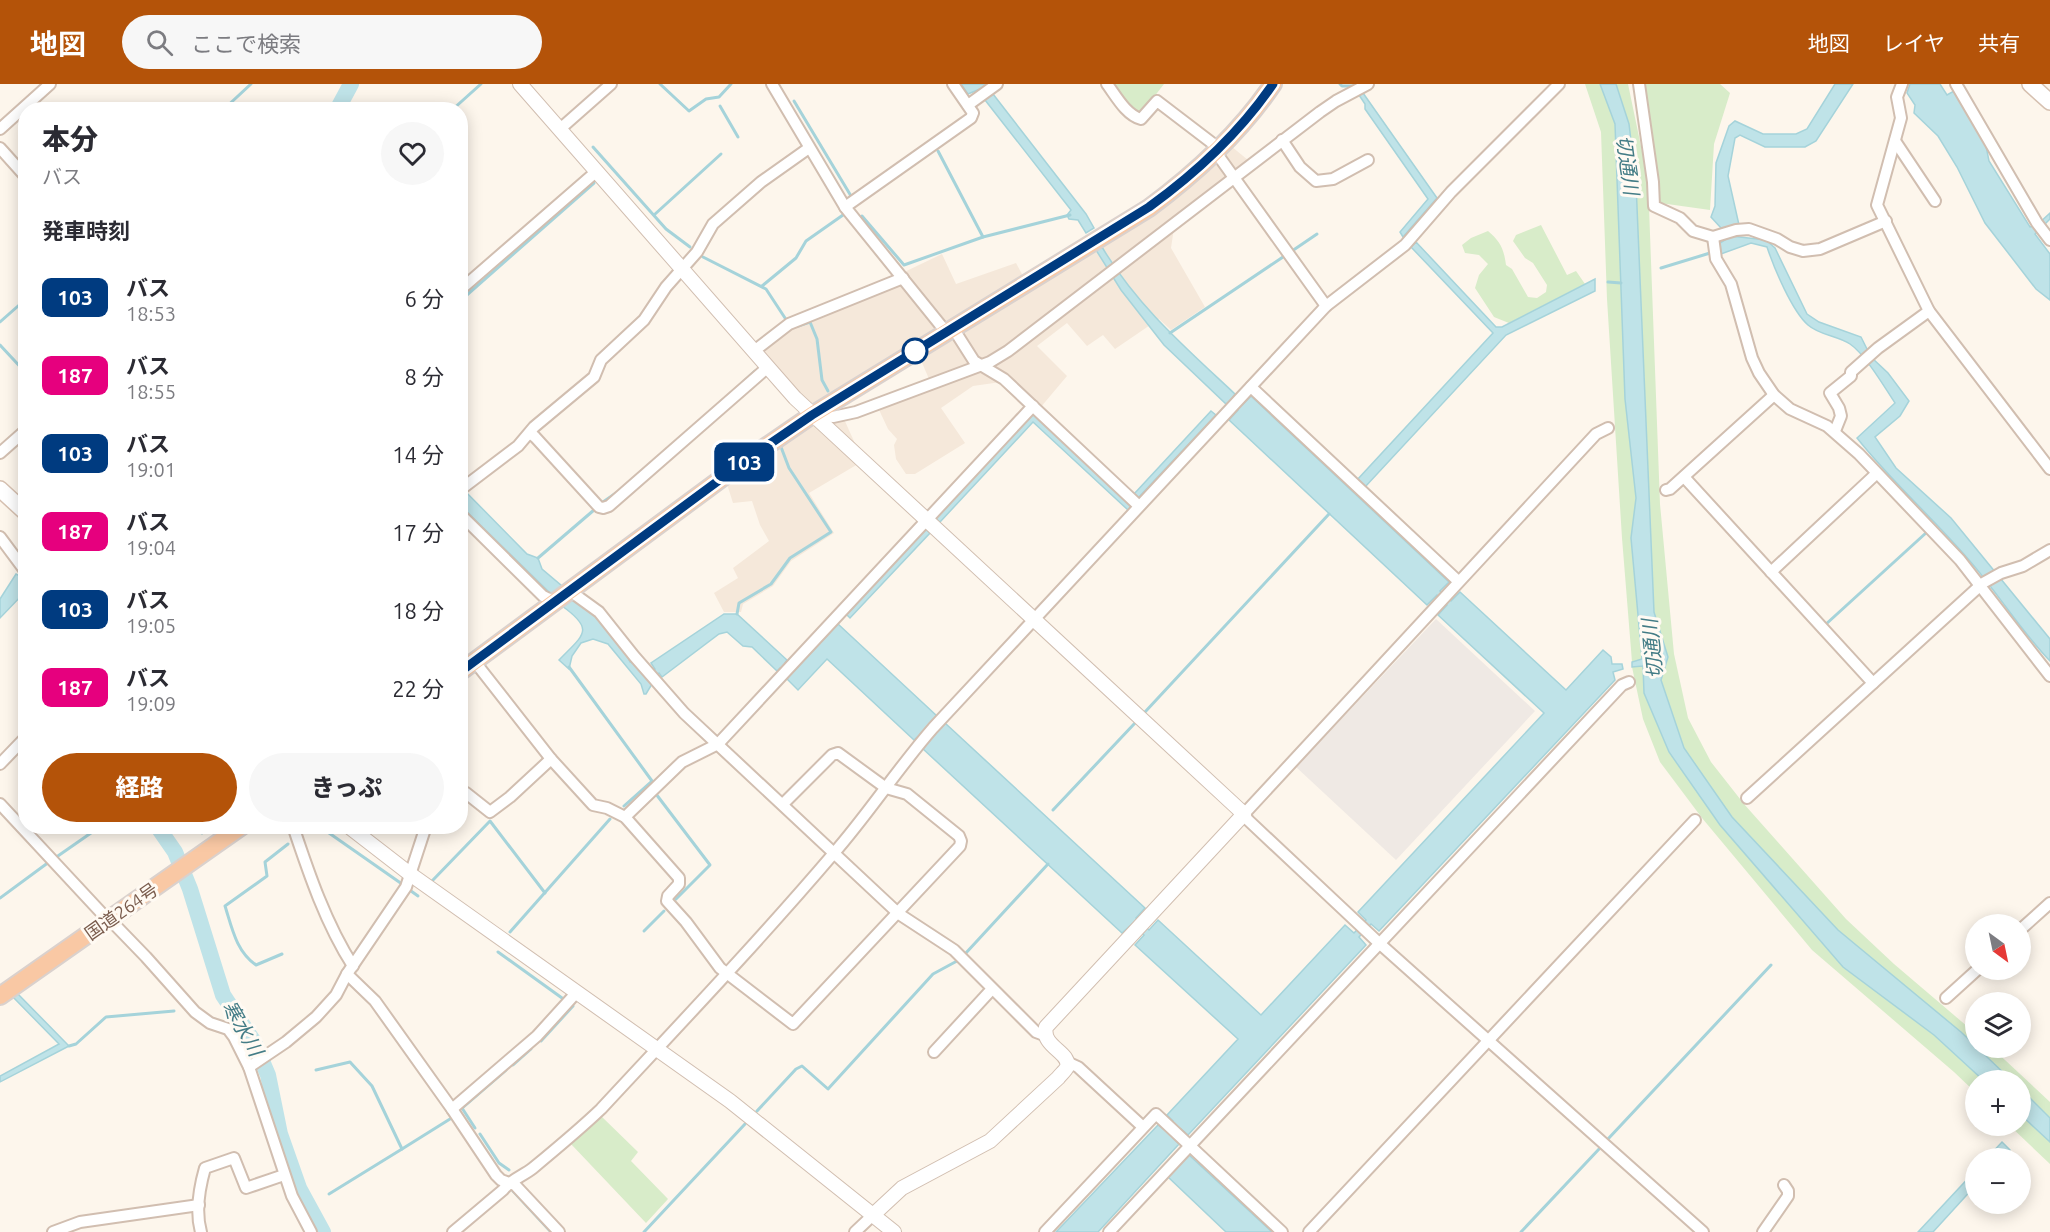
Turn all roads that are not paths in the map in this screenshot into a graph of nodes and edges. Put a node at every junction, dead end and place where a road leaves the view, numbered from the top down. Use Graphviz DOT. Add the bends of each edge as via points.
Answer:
graph roads {
  1 [pos="50,84"];
  2 [pos="520,84"];
  3 [pos="611,84"];
  4 [pos="772,84"];
  5 [pos="953,84"];
  6 [pos="1107,84"];
  7 [pos="1273,84"];
  8 [pos="1368,84"];
  9 [pos="1559,84"];
  10 [pos="1639,84"];
  11 [pos="1902,84"];
  12 [pos="1956,84"];
  13 [pos="2030,84"];
  14 [pos="989,89"];
  15 [pos="30,102"];
  16 [pos="2050,102"];
  17 [pos="968,105"];
  18 [pos="18,113"];
  19 [pos="0,129"];
  20 [pos="560,129"];
  21 [pos="1282,140"];
  22 [pos="1895,141"];
  23 [pos="0,148"];
  24 [pos="809,148"];
  25 [pos="1218,150"];
  26 [pos="1368,160"];
  27 [pos="18,168"];
  28 [pos="597,171"];
  29 [pos="1234,177"];
  30 [pos="1935,201"];
  31 [pos="845,207"];
  32 [pos="1886,221"];
  33 [pos="1713,237"];
  34 [pos="2050,240"];
  35 [pos="683,268"];
  36 [pos="903,278"];
  37 [pos="468,283"];
  38 [pos="1326,306"];
  39 [pos="1929,311"];
  40 [pos="950,330"];
  41 [pos="754,351"];
  42 [pos="982,366"];
  43 [pos="768,367"];
  44 [pos="1251,387"];
  45 [pos="1774,395"];
  46 [pos="1033,406"];
  47 [pos="812,415"];
  48 [pos="1608,428"];
  49 [pos="1835,431"];
  50 [pos="530,434"];
  51 [pos="18,437"];
  52 [pos="0,453"];
  53 [pos="2050,469"];
  54 [pos="1876,474"];
  55 [pos="1684,477"];
  56 [pos="468,484"];
  57 [pos="0,489"];
  58 [pos="1666,490"];
  59 [pos="18,506"];
  60 [pos="1139,506"];
  61 [pos="927,519"];
  62 [pos="468,522"];
  63 [pos="0,537"];
  64 [pos="2050,550"];
  65 [pos="18,562"];
  66 [pos="1771,572"];
  67 [pos="1458,581"];
  68 [pos="1981,584"];
  69 [pos="570,591"];
  70 [pos="555,602"];
  71 [pos="1034,619"];
  72 [pos="475,662"];
  73 [pos="468,667"];
  74 [pos="2050,676"];
  75 [pos="1629,682"];
  76 [pos="1873,683"];
  77 [pos="718,744"];
  78 [pos="18,745"];
  79 [pos="551,759"];
  80 [pos="0,764"];
  81 [pos="886,788"];
  82 [pos="468,795"];
  83 [pos="1747,798"];
  84 [pos="0,804"];
  85 [pos="783,804"];
  86 [pos="1244,814"];
  87 [pos="625,817"];
  88 [pos="1695,820"];
  89 [pos="18,823"];
  90 [pos="28,834"];
  91 [pos="231,834"];
  92 [pos="296,834"];
  93 [pos="358,834"];
  94 [pos="423,834"];
  95 [pos="835,852"];
  96 [pos="410,874"];
  97 [pos="2050,903"];
  98 [pos="899,914"];
  99 [pos="108,920"];
  100 [pos="2031,920"];
  101 [pos="1379,943"];
  102 [pos="350,970"];
  103 [pos="726,973"];
  104 [pos="1966,980"];
  105 [pos="992,988"];
  106 [pos="577,992"];
  107 [pos="0,996"];
  108 [pos="1946,998"];
  109 [pos="1044,1035"];
  110 [pos="1488,1040"];
  111 [pos="657,1049"];
  112 [pos="934,1052"];
  113 [pos="1067,1062"];
  114 [pos="251,1066"];
  115 [pos="452,1109"];
  116 [pos="1143,1127"];
  117 [pos="1190,1146"];
  118 [pos="284,1175"];
  119 [pos="508,1182"];
  120 [pos="1784,1185"];
  121 [pos="199,1205"];
  122 [pos="873,1215"];
  123 [pos="469,1227"];
  124 [pos="53,1232"];
  125 [pos="201,1232"];
  126 [pos="311,1232"];
  127 [pos="453,1232"];
  128 [pos="559,1232"];
  129 [pos="855,1232"];
  130 [pos="894,1232"];
  131 [pos="1045,1232"];
  132 [pos="1109,1232"];
  133 [pos="1282,1232"];
  134 [pos="1309,1232"];
  135 [pos="1703,1232"];
  136 [pos="1763,1232"];
  1 -- 15 [label="street"];
  2 -- 20 [label="street"];
  3 -- 20 [label="street"];
  4 -- 24 [label="street"];
  5 -- 17 [label="street"];
  6 -- 25 [label="street" via="1137,118 1141,119 1157,101"];
  7 -- 25 [label="highway"];
  8 -- 21 [label="street" via="1335,101"];
  9 -- 38 [label="street" via="1451,192 1405,245"];
  10 -- 33 [label="street" via="1654,206 1680,218 1694,231"];
  11 -- 22 [label="street" via="1897,97 1901,118"];
  12 -- 34 [label="street"];
  13 -- 16 [label="main road"];
  14 -- 17 [label="street"];
  17 -- 31 [label="street" via="973,113 971,118"];
  18 -- 19 [label="street"];
  20 -- 28 [label="street"];
  21 -- 26 [label="street" via="1300,167 1316,181 1333,179"];
  21 -- 29 [label="street"];
  22 -- 30 [label="street"];
  22 -- 32 [label="street" via="1877,205"];
  23 -- 27 [label="street"];
  24 -- 31 [label="street"];
  24 -- 35 [label="street" via="761,182 713,224 698,252"];
  25 -- 29 [label="street"];
  25 -- 40 [label="highway" via="1184,182 1149,207"];
  28 -- 35 [label="street"];
  28 -- 37 [label="street"];
  29 -- 38 [label="street"];
  29 -- 42 [label="street" via="1008,351"];
  31 -- 36 [label="street"];
  32 -- 33 [label="street" via="1848,239 1803,251 1749,229"];
  32 -- 39 [label="street"];
  33 -- 45 [label="street" via="1716,259 1731,284 1752,358"];
  35 -- 41 [label="street"];
  35 -- 50 [label="street" via="644,320 601,360 594,377"];
  36 -- 40 [label="street"];
  36 -- 41 [label="street" via="789,324"];
  38 -- 44 [label="street"];
  39 -- 49 [label="street" via="1872,354 1830,393 1841,416"];
  39 -- 53 [label="street"];
  40 -- 42 [label="street"];
  40 -- 47 [label="highway"];
  41 -- 43 [label="street"];
  42 -- 46 [label="street" via="1004,379"];
  42 -- 47 [label="street" via="856,411 833,417"];
  43 -- 47 [label="street"];
  43 -- 50 [label="street" via="603,508"];
  44 -- 60 [label="street"];
  44 -- 67 [label="street"];
  45 -- 49 [label="street" via="1790,409"];
  45 -- 55 [label="street"];
  46 -- 60 [label="street"];
  46 -- 61 [label="street"];
  47 -- 61 [label="street"];
  47 -- 69 [label="highway"];
  48 -- 67 [label="street" via="1596,434"];
  49 -- 54 [label="street"];
  50 -- 56 [label="street"];
  51 -- 52 [label="street"];
  54 -- 66 [label="street"];
  54 -- 68 [label="street"];
  55 -- 58 [label="street"];
  55 -- 66 [label="street"];
  57 -- 59 [label="main road"];
  60 -- 71 [label="street"];
  61 -- 71 [label="street"];
  61 -- 77 [label="street"];
  62 -- 70 [label="street" via="543,596"];
  63 -- 65 [label="street"];
  64 -- 68 [label="street" via="2023,567"];
  66 -- 76 [label="street"];
  67 -- 86 [label="street"];
  68 -- 74 [label="street"];
  68 -- 76 [label="street"];
  69 -- 70 [label="highway"];
  69 -- 77 [label="street" via="599,612 684,713"];
  70 -- 72 [label="highway"];
  71 -- 81 [label="street" via="930,732"];
  71 -- 86 [label="street"];
  72 -- 73 [label="highway"];
  72 -- 79 [label="street"];
  75 -- 101 [label="street"];
  76 -- 83 [label="street"];
  77 -- 85 [label="street"];
  77 -- 87 [label="street" via="682,762"];
  78 -- 80 [label="street"];
  79 -- 82 [label="street" via="490,812"];
  79 -- 87 [label="street" via="593,805"];
  81 -- 85 [label="street" via="838,753"];
  81 -- 95 [label="street"];
  81 -- 98 [label="street" via="907,794 962,841"];
  84 -- 89 [label="street"];
  85 -- 95 [label="street"];
  86 -- 101 [label="street"];
  86 -- 109 [label="street" via="1046,1027"];
  87 -- 103 [label="street" via="679,878 667,901"];
  88 -- 110 [label="street"];
  90 -- 99 [label="street"];
  91 -- 99 [label="highway, 国道264号"];
  92 -- 102 [label="street"];
  93 -- 96 [label="street"];
  94 -- 96 [label="street"];
  95 -- 98 [label="street"];
  95 -- 103 [label="street"];
  96 -- 102 [label="street" via="406,887"];
  96 -- 106 [label="street"];
  97 -- 100 [label="street"];
  98 -- 103 [label="street" via="793,1024"];
  98 -- 105 [label="street" via="954,950"];
  99 -- 107 [label="highway, 国道264号"];
  99 -- 114 [label="street" via="195,1012 228,1029"];
  101 -- 110 [label="street"];
  101 -- 117 [label="street"];
  102 -- 114 [label="street" via="336,995 316,1017"];
  102 -- 115 [label="street"];
  103 -- 111 [label="street"];
  104 -- 108 [label="street"];
  105 -- 109 [label="street" via="1036,1032"];
  105 -- 112 [label="street"];
  106 -- 111 [label="street"];
  106 -- 115 [label="street" via="537,1036"];
  109 -- 113 [label="street"];
  110 -- 134 [label="street"];
  110 -- 135 [label="street"];
  111 -- 119 [label="street" via="566,1142 522,1177"];
  111 -- 122 [label="street" via="730,1101"];
  113 -- 116 [label="street" via="1078,1067"];
  113 -- 122 [label="street" via="1058,1078 990,1141 902,1188"];
  114 -- 118 [label="street"];
  115 -- 119 [label="street" via="496,1175"];
  116 -- 117 [label="street" via="1156,1114"];
  116 -- 131 [label="street"];
  117 -- 132 [label="street"];
  117 -- 133 [label="street"];
  118 -- 121 [label="street" via="246,1188 234,1158 205,1168"];
  118 -- 126 [label="street"];
  119 -- 123 [label="street"];
  119 -- 128 [label="street"];
  120 -- 136 [label="street" via="1788,1196"];
  121 -- 124 [label="street" via="80,1222"];
  121 -- 125 [label="street"];
  122 -- 129 [label="street"];
  122 -- 130 [label="street"];
  123 -- 127 [label="street"];
}
